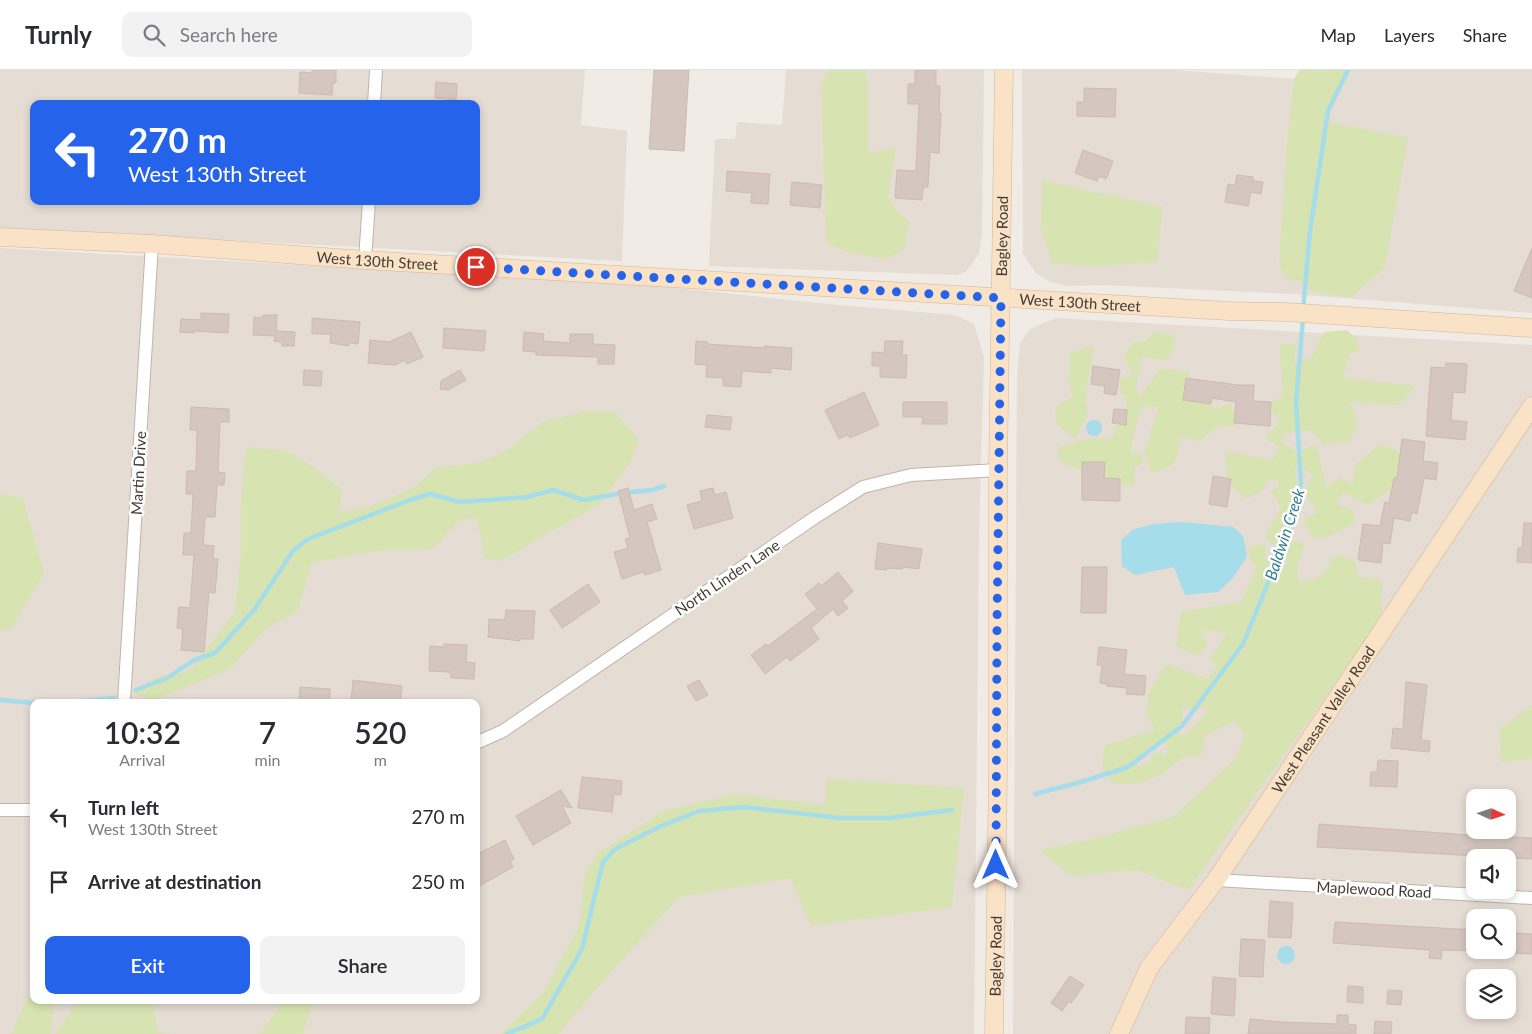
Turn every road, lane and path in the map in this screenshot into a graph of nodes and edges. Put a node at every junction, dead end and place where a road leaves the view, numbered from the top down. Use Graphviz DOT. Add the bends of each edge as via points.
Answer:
graph roads {
  1 [pos="376,70"];
  2 [pos="1004,70"];
  3 [pos="374,100"];
  4 [pos="369,205"];
  5 [pos="0,237"];
  6 [pos="152,244"];
  7 [pos="365,260"];
  8 [pos="1001,298"];
  9 [pos="1532,328"];
  10 [pos="1532,406"];
  11 [pos="998,470"];
  12 [pos="124,699"];
  13 [pos="480,741"];
  14 [pos="0,810"];
  15 [pos="30,810"];
  16 [pos="1216,880"];
  17 [pos="1532,898"];
  18 [pos="994,1034"];
  19 [pos="1119,1034"];
  1 -- 3 [label="street"];
  2 -- 8 [label="main road, Bagley Road"];
  4 -- 7 [label="street"];
  5 -- 6 [label="main road, West 130th Street"];
  6 -- 7 [label="main road, West 130th Street"];
  6 -- 12 [label="street, Martin Drive"];
  7 -- 8 [label="main road, West 130th Street"];
  8 -- 9 [label="main road, West 130th Street"];
  8 -- 11 [label="main road, Bagley Road"];
  10 -- 16 [label="main road, West Pleasant Valley Road"];
  11 -- 13 [label="street, North Linden Lane" via="911,475 863,487 503,731"];
  11 -- 18 [label="main road, Bagley Road"];
  14 -- 15 [label="street"];
  16 -- 17 [label="street, Maplewood Road"];
  16 -- 19 [label="main road, West Pleasant Valley Road" via="1149,968"];
}
